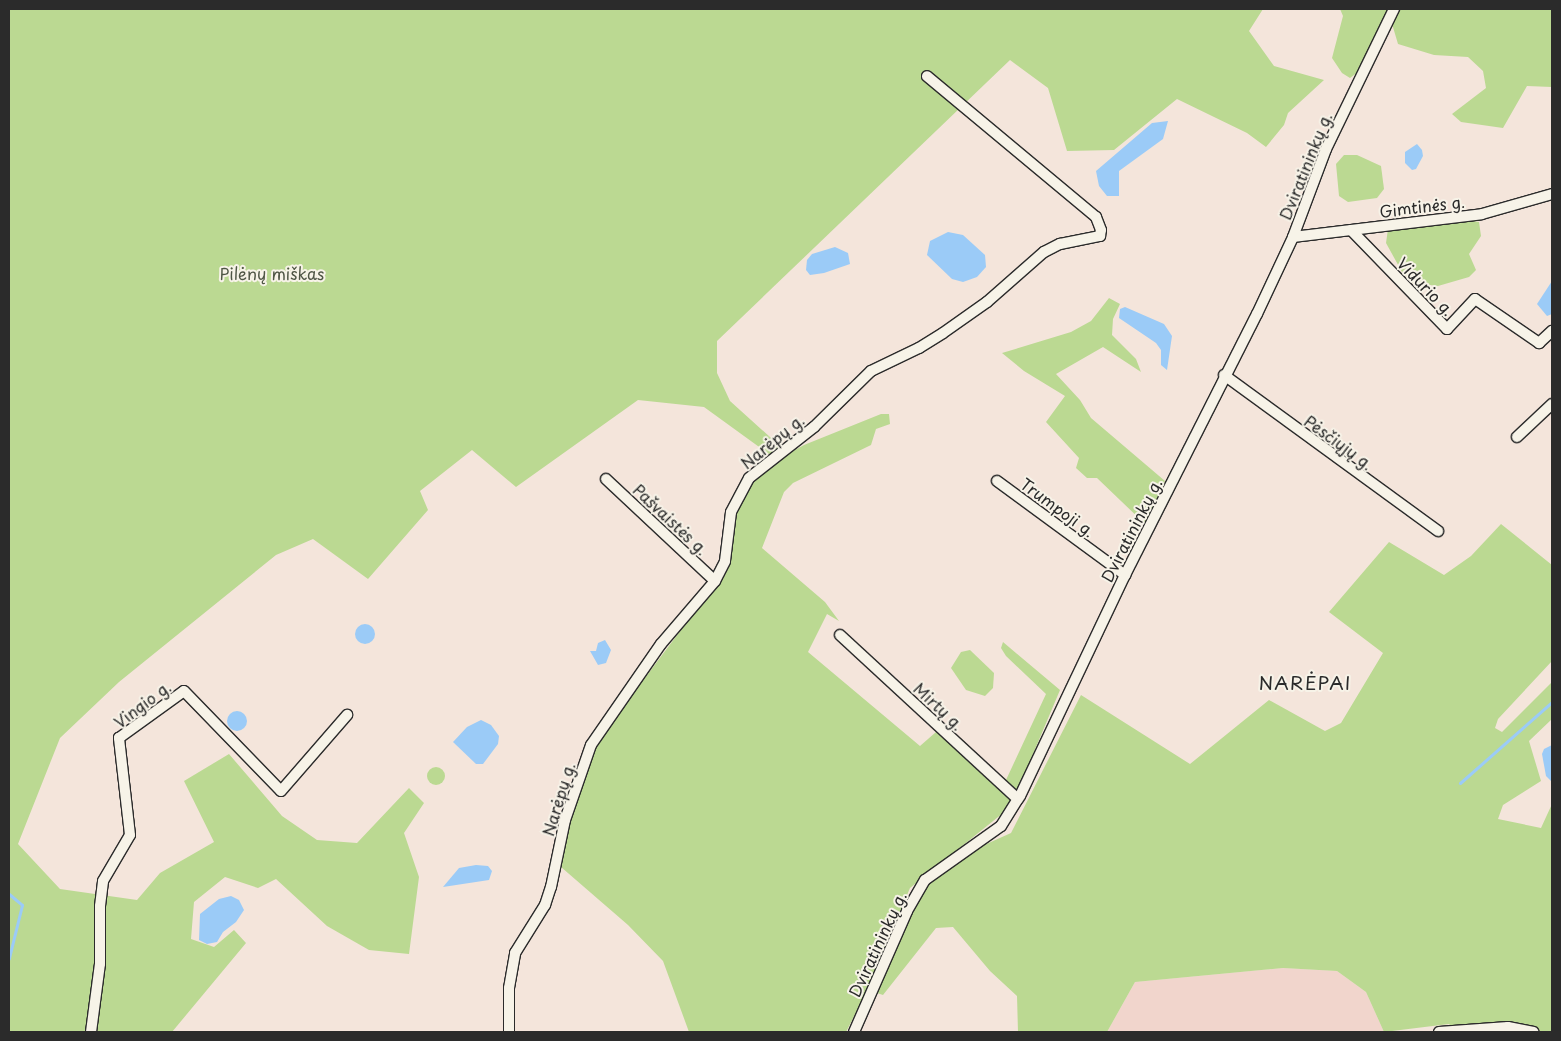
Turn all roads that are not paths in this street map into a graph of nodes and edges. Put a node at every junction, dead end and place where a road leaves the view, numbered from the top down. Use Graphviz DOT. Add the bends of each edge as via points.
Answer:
graph roads {
  1 [pos="1394,9"];
  2 [pos="926,76"];
  3 [pos="1552,194"];
  4 [pos="1351,230"];
  5 [pos="1293,237"];
  6 [pos="1552,331"];
  7 [pos="1224,375"];
  8 [pos="1552,404"];
  9 [pos="1517,437"];
  10 [pos="606,479"];
  11 [pos="997,481"];
  12 [pos="1438,531"];
  13 [pos="1125,575"];
  14 [pos="715,581"];
  15 [pos="840,634"];
  16 [pos="347,715"];
  17 [pos="1018,799"];
  18 [pos="91,1032"];
  19 [pos="510,1032"];
  20 [pos="854,1032"];
  21 [pos="1439,1032"];
  22 [pos="1534,1032"];
  1 -- 5 [label="street, Dviratininkų g." via="1326,149"];
  2 -- 14 [label="street, Narėpų g." via="1096,217 1100,236 1060,244 1044,252 987,302 943,333 871,371 814,427 766,462 737,495 731,512 724,561"];
  3 -- 4 [label="street, Gimtinės g." via="1482,214"];
  4 -- 5 [label="street, Gimtinės g."];
  4 -- 6 [label="street, Vidurio g." via="1447,329 1474,299 1539,343"];
  5 -- 7 [label="street, Dviratininkų g."];
  7 -- 12 [label="street, Pėsčiųjų g."];
  7 -- 13 [label="street, Dviratininkų g."];
  8 -- 9 [label="street"];
  10 -- 14 [label="street, Pašvaistės g."];
  11 -- 13 [label="street, Trumpoji g."];
  13 -- 17 [label="street, Dviratininkų g."];
  14 -- 19 [label="street, Narėpų g." via="661,644 591,745 565,820 552,887 545,905 515,954 509,981"];
  15 -- 17 [label="street, Mirtų g."];
  16 -- 18 [label="street, Vingio g." via="281,791 184,691 119,738 130,835 103,881 100,964"];
  17 -- 20 [label="street, Dviratininkų g." via="1001,826 924,880 907,910"];
  21 -- 22 [label="street" via="1508,1027"];
}
